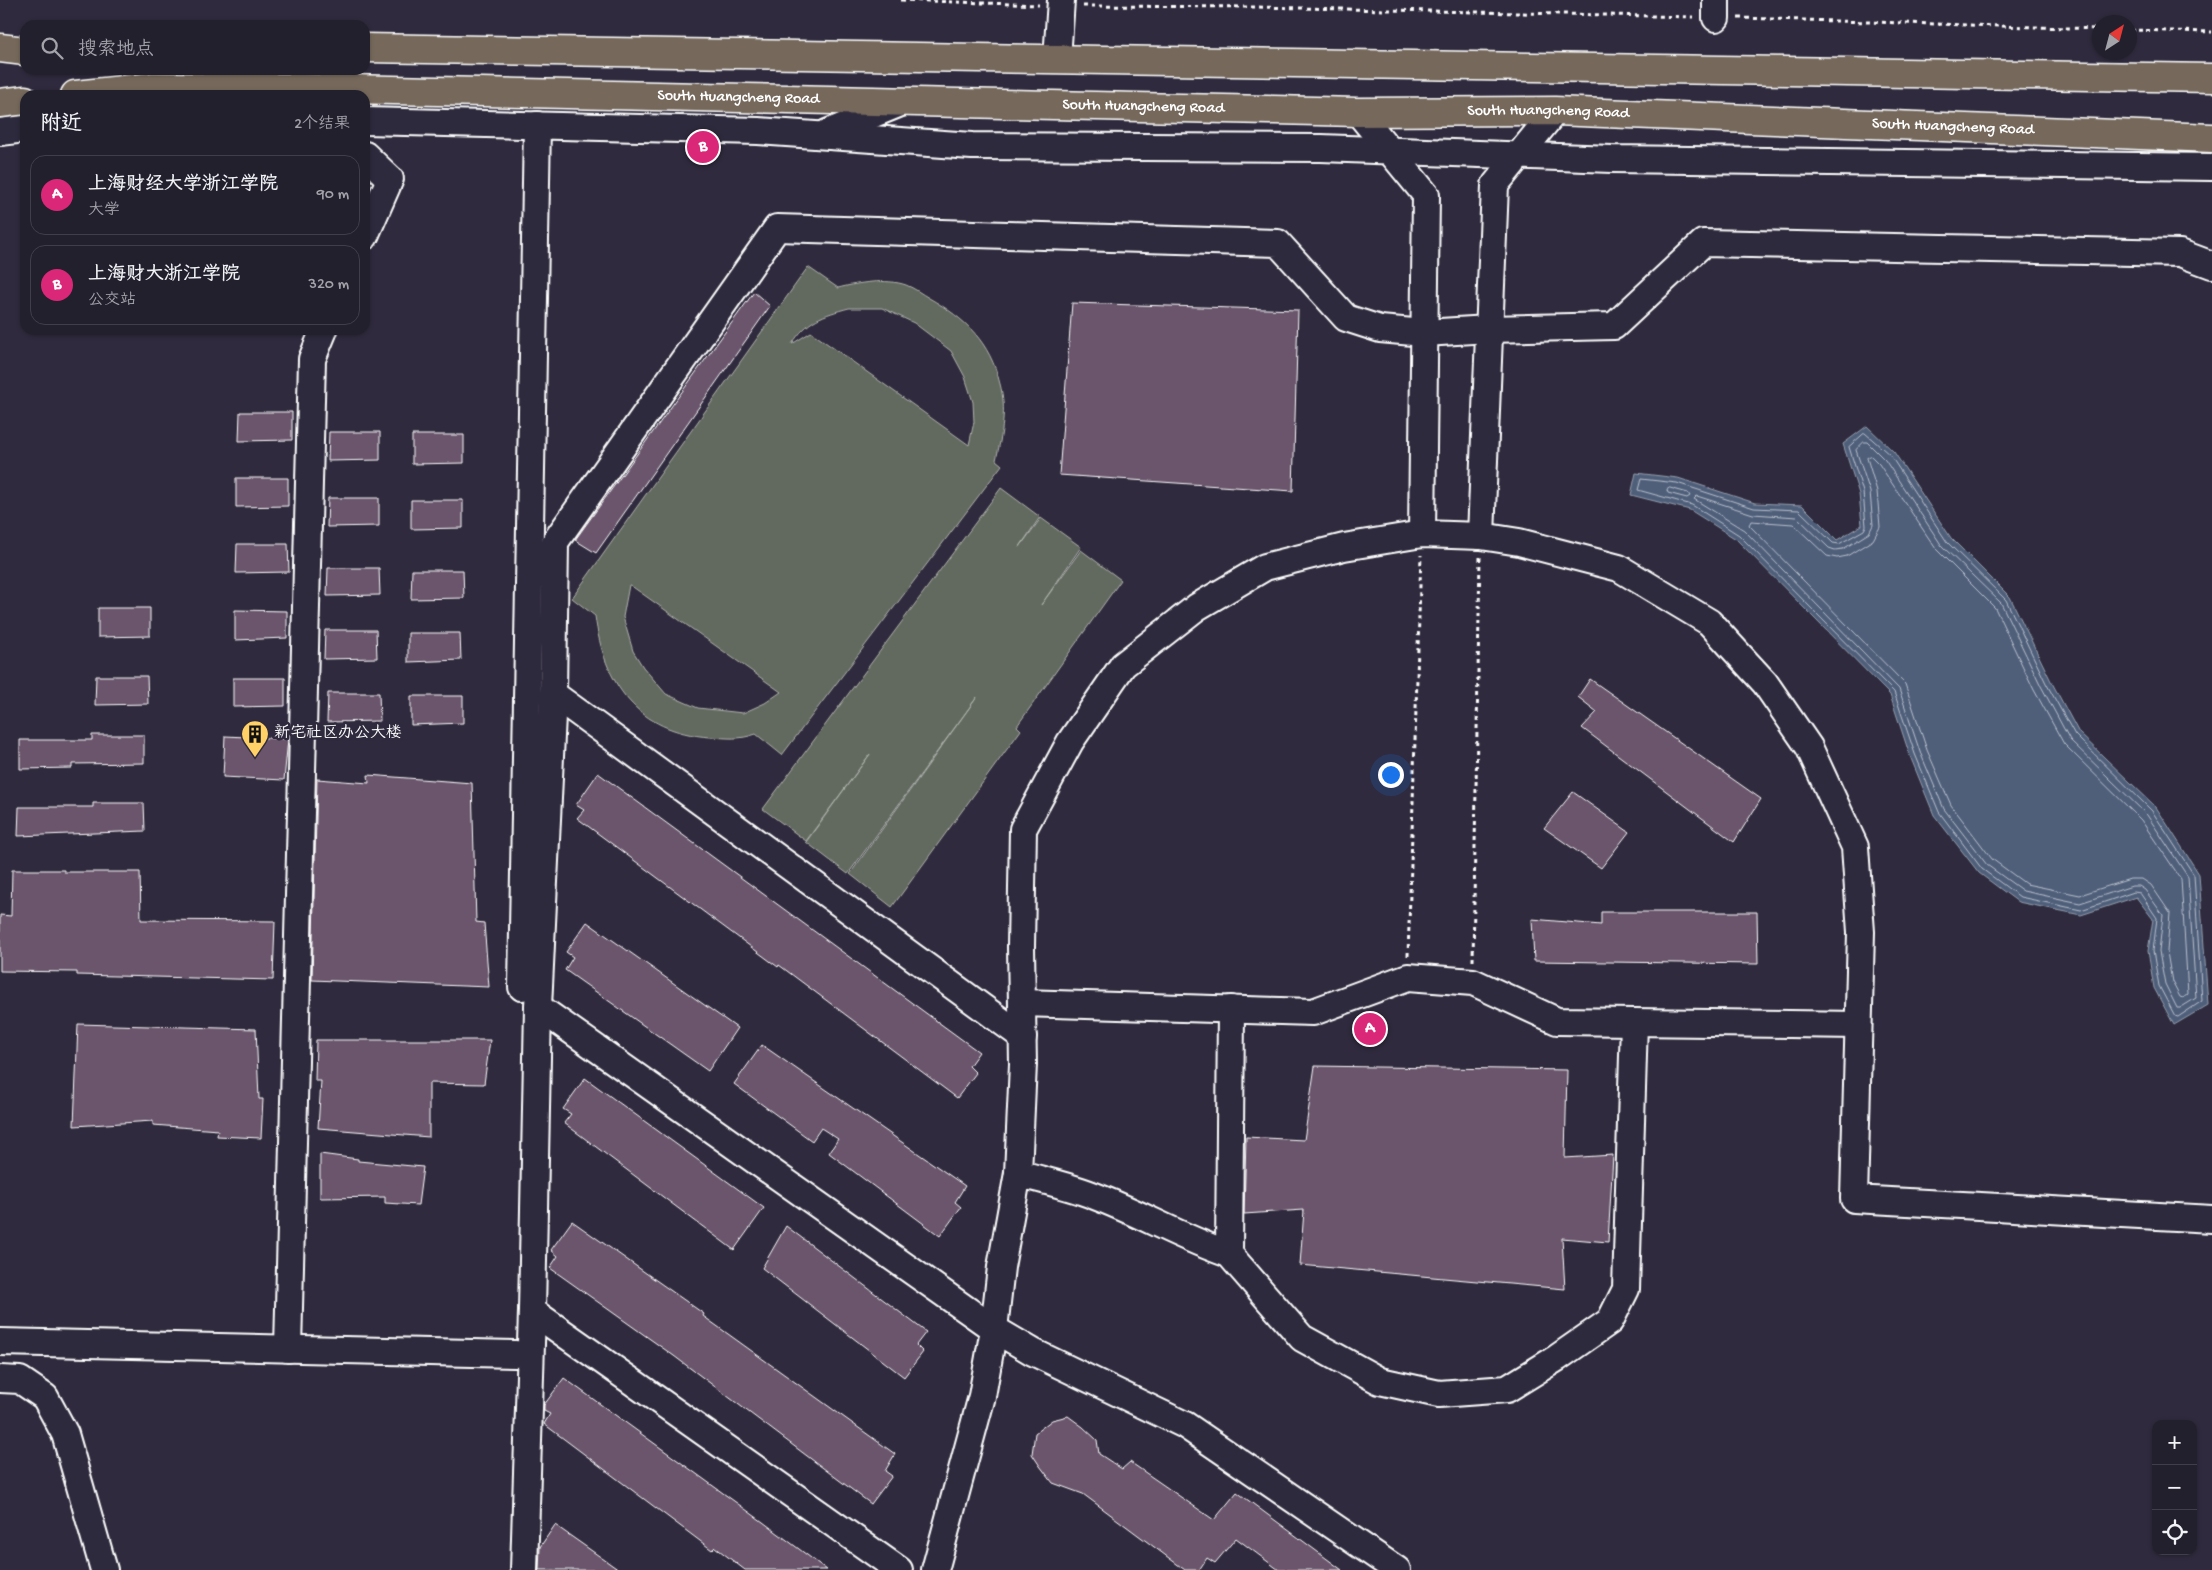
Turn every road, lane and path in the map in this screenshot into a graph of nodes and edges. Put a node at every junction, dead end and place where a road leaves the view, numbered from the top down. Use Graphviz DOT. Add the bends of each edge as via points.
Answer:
graph roads {
  1 [pos="901,0"];
  2 [pos="1060,3"];
  3 [pos="1716,9"];
  4 [pos="2092,29"];
  5 [pos="2137,30"];
  6 [pos="2212,32"];
  7 [pos="0,48"];
  8 [pos="370,48"];
  9 [pos="20,50"];
  10 [pos="20,52"];
  11 [pos="0,54"];
  12 [pos="1057,59"];
  13 [pos="2212,78"];
  14 [pos="336,86"];
  15 [pos="124,90"];
  16 [pos="20,101"];
  17 [pos="903,102"];
  18 [pos="0,103"];
  19 [pos="1555,111"];
  20 [pos="1358,112"];
  21 [pos="370,121"];
  22 [pos="537,125"];
  23 [pos="20,130"];
  24 [pos="0,132"];
  25 [pos="821,135"];
  26 [pos="2165,137"];
  27 [pos="2212,138"];
  28 [pos="2212,148"];
  29 [pos="1390,151"];
  30 [pos="1519,156"];
  31 [pos="370,160"];
  32 [pos="2212,167"];
  33 [pos="370,225"];
  34 [pos="2212,265"];
  35 [pos="1489,328"];
  36 [pos="1424,333"];
  37 [pos="322,335"];
  38 [pos="1422,534"];
  39 [pos="1480,536"];
  40 [pos="553,694"];
  41 [pos="1408,977"];
  42 [pos="1473,982"];
  43 [pos="1022,1004"];
  44 [pos="538,1007"];
  45 [pos="1231,1010"];
  46 [pos="1634,1022"];
  47 [pos="1858,1026"];
  48 [pos="1023,1037"];
  49 [pos="1018,1173"];
  50 [pos="2212,1219"];
  51 [pos="1229,1254"];
  52 [pos="532,1311"];
  53 [pos="994,1329"];
  54 [pos="0,1342"];
  55 [pos="288,1349"];
  56 [pos="515,1354"];
  57 [pos="0,1379"];
  58 [pos="104,1570"];
  59 [pos="512,1570"];
  60 [pos="524,1570"];
  61 [pos="899,1570"];
  62 [pos="936,1570"];
  63 [pos="1397,1570"];
  1 -- 2 [label="path"];
  2 -- 3 [label="path"];
  2 -- 12 [label="street"];
  3 -- 4 [label="path"];
  5 -- 6 [label="path"];
  7 -- 9 [label="main road"];
  8 -- 12 [label="main road"];
  10 -- 11 [label="main road"];
  12 -- 13 [label="main road"];
  14 -- 15 [label="main road, South Huangcheng Road"];
  14 -- 17 [label="main road, South Huangcheng Road"];
  16 -- 18 [label="main road"];
  17 -- 20 [label="main road, South Huangcheng Road"];
  17 -- 25 [label="street"];
  19 -- 20 [label="main road, South Huangcheng Road"];
  19 -- 26 [label="main road, South Huangcheng Road"];
  19 -- 30 [label="street"];
  20 -- 29 [label="street"];
  21 -- 22 [label="street"];
  22 -- 25 [label="street"];
  22 -- 56 [label="street"];
  23 -- 24 [label="street"];
  25 -- 29 [label="street" via="972,146"];
  26 -- 27 [label="main road, South Huangcheng Road"];
  26 -- 28 [label="main road"];
  29 -- 30 [label="street"];
  29 -- 36 [label="street" via="1426,195"];
  30 -- 32 [label="street"];
  30 -- 35 [label="street" via="1495,185"];
  31 -- 33 [label="street" via="390,179"];
  34 -- 35 [label="street" via="2180,253 1703,244 1614,326"];
  35 -- 36 [label="street"];
  35 -- 39 [label="street"];
  36 -- 38 [label="street"];
  36 -- 40 [label="street" via="1380,329 1346,318 1278,243 777,228 555,542"];
  37 -- 55 [label="street" via="312,359"];
  38 -- 39 [label="street"];
  38 -- 41 [label="path"];
  38 -- 43 [label="street" via="1344,547 1265,567 1197,607 1123,665 1070,742 1023,829"];
  39 -- 42 [label="path"];
  39 -- 47 [label="street" via="1518,542 1620,568 1709,622 1765,682 1809,747 1855,847 1861,932"];
  40 -- 44 [label="street"];
  40 -- 48 [label="street"];
  41 -- 42 [label="street"];
  41 -- 45 [label="street" via="1313,1012"];
  42 -- 46 [label="street" via="1557,1021"];
  43 -- 45 [label="street"];
  43 -- 48 [label="street"];
  44 -- 52 [label="street"];
  44 -- 53 [label="street"];
  45 -- 51 [label="street"];
  46 -- 47 [label="street"];
  46 -- 51 [label="street" via="1626,1289 1610,1321 1507,1389 1439,1394 1380,1381 1302,1338"];
  47 -- 50 [label="street" via="1854,1199"];
  48 -- 49 [label="street"];
  49 -- 51 [label="street" via="1081,1191"];
  49 -- 53 [label="street" via="1001,1266"];
  52 -- 60 [label="street"];
  52 -- 61 [label="street"];
  53 -- 62 [label="street" via="982,1396"];
  53 -- 63 [label="street" via="1032,1352 1185,1425"];
  54 -- 55 [label="street"];
  55 -- 56 [label="street"];
  56 -- 59 [label="street"];
  57 -- 58 [label="street" via="20,1380 45,1396 65,1434"];
}
